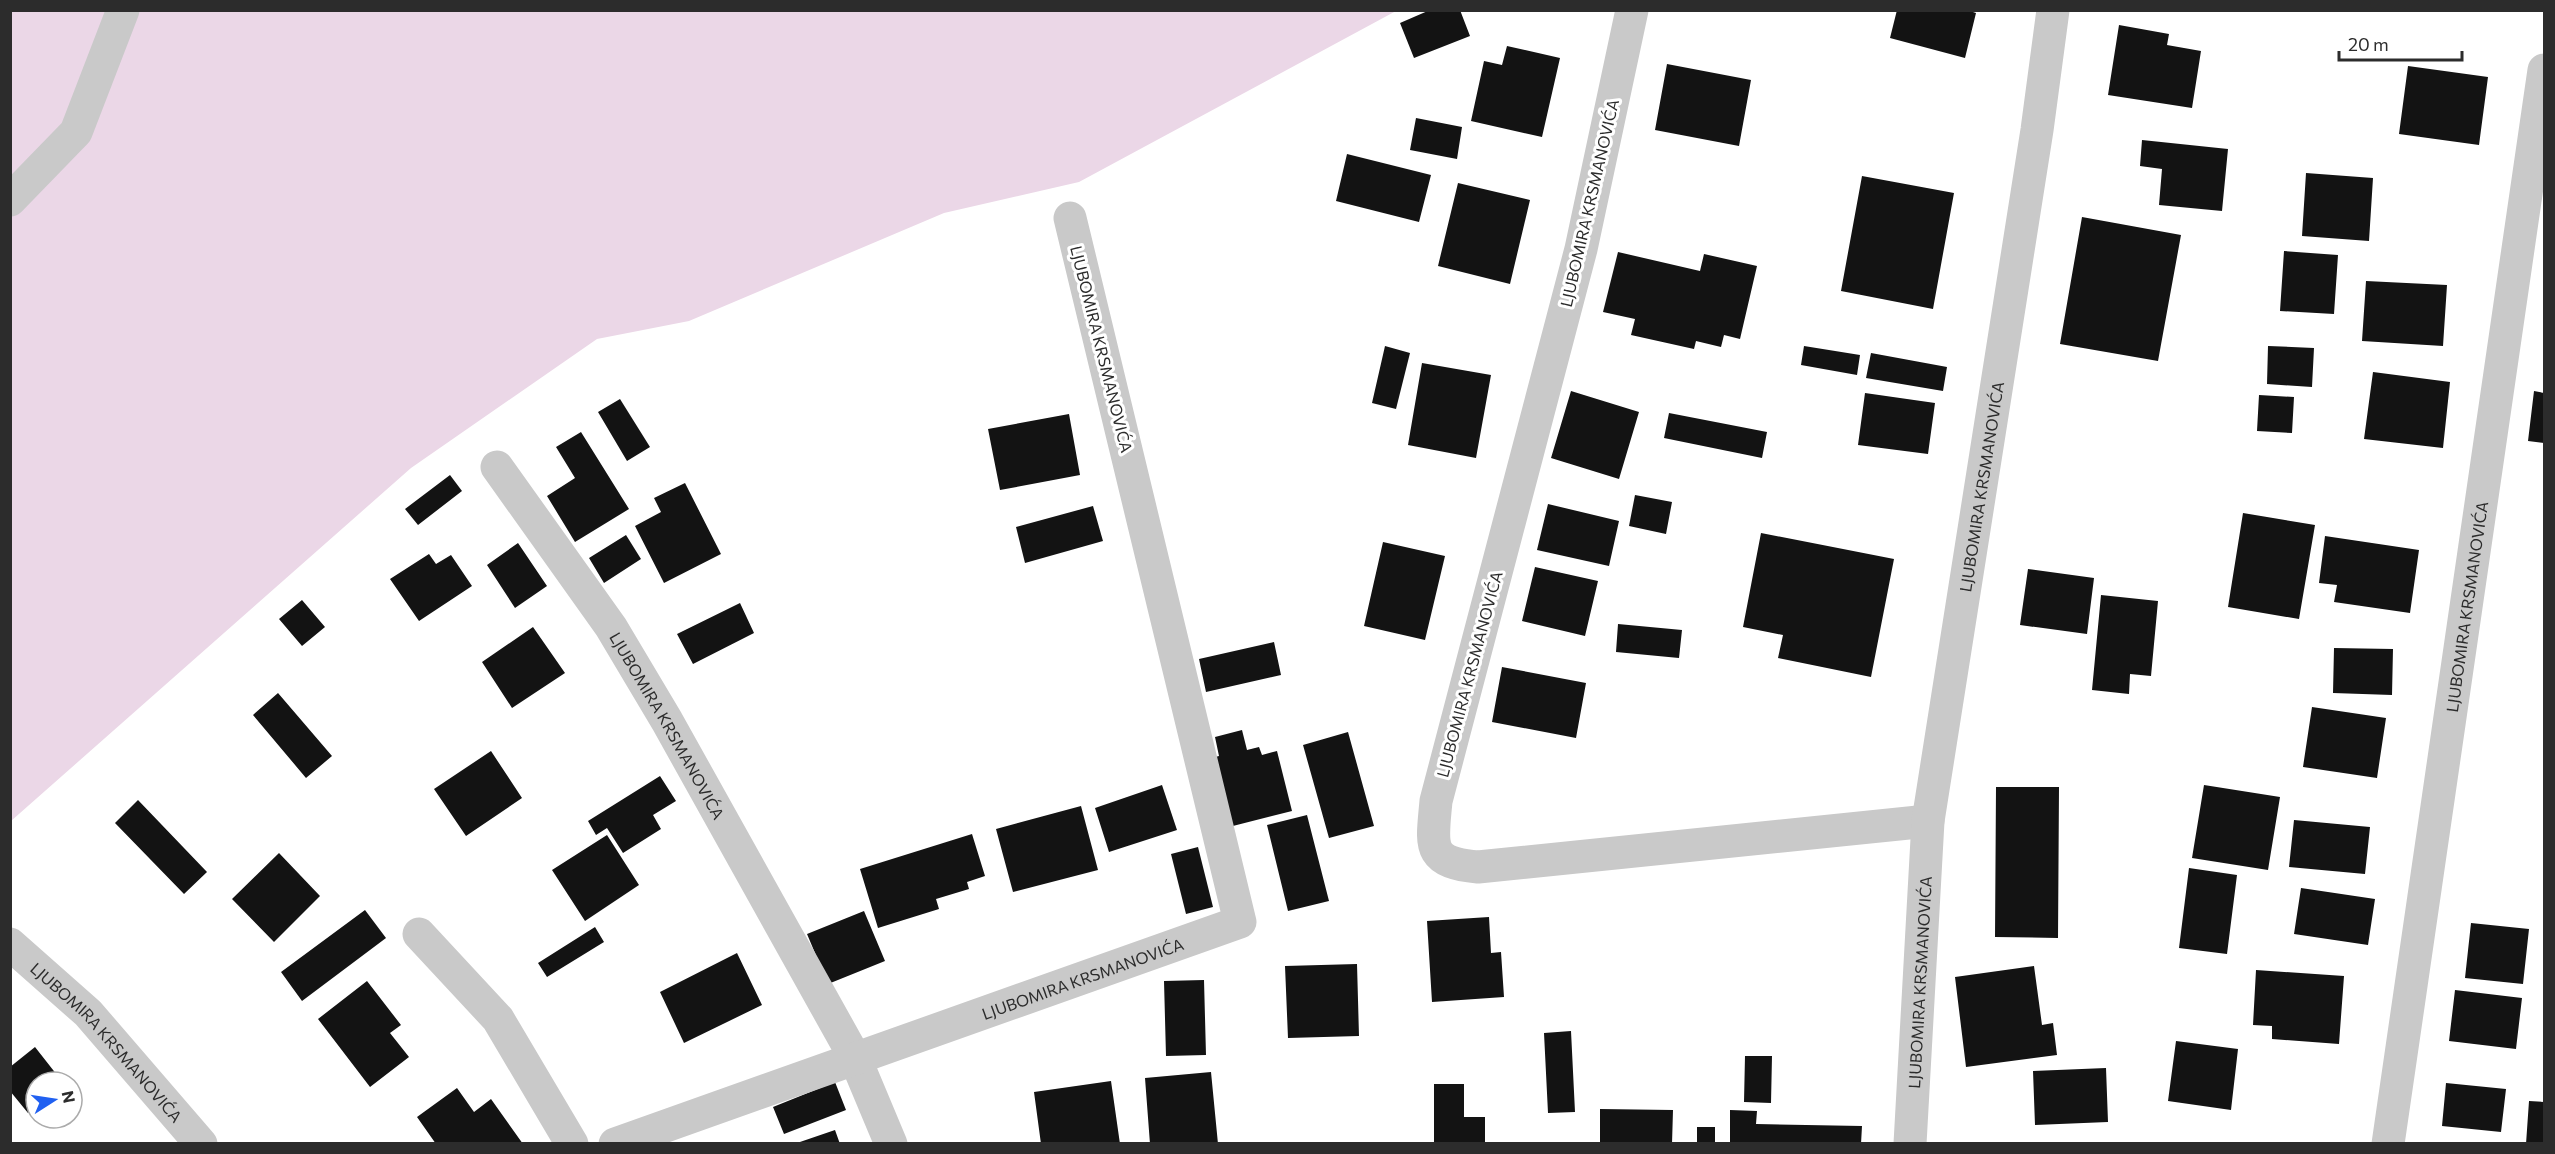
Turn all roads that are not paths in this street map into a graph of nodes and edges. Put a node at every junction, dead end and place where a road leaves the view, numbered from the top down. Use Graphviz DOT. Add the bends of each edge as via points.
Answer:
graph roads {
  1 [pos="123,10"];
  2 [pos="1632,10"];
  3 [pos="2053,10"];
  4 [pos="2544,70"];
  5 [pos="10,200"];
  6 [pos="1070,218"];
  7 [pos="497,467"];
  8 [pos="1929,821"];
  9 [pos="419,934"];
  10 [pos="10,944"];
  11 [pos="855,1058"];
  12 [pos="201,1143"];
  13 [pos="572,1143"];
  14 [pos="615,1143"];
  15 [pos="891,1143"];
  16 [pos="1910,1143"];
  17 [pos="2388,1143"];
  1 -- 5 [label="street" via="76,132"];
  2 -- 8 [label="street, LJUBOMIRA KRSMANOVIĆA" via="1581,249 1436,801 1434,845 1439,856 1452,865 1478,867"];
  3 -- 8 [label="street, LJUBOMIRA KRSMANOVIĆA"];
  4 -- 17 [label="street, LJUBOMIRA KRSMANOVIĆA"];
  6 -- 11 [label="street, LJUBOMIRA KRSMANOVIĆA" via="1240,922"];
  7 -- 11 [label="street, LJUBOMIRA KRSMANOVIĆA" via="610,627 667,721"];
  8 -- 16 [label="street, LJUBOMIRA KRSMANOVIĆA"];
  9 -- 13 [label="street" via="498,1019"];
  10 -- 12 [label="street, LJUBOMIRA KRSMANOVIĆA" via="88,1013"];
  11 -- 14 [label="street, LJUBOMIRA KRSMANOVIĆA"];
  11 -- 15 [label="street, LJUBOMIRA KRSMANOVIĆA"];
}
